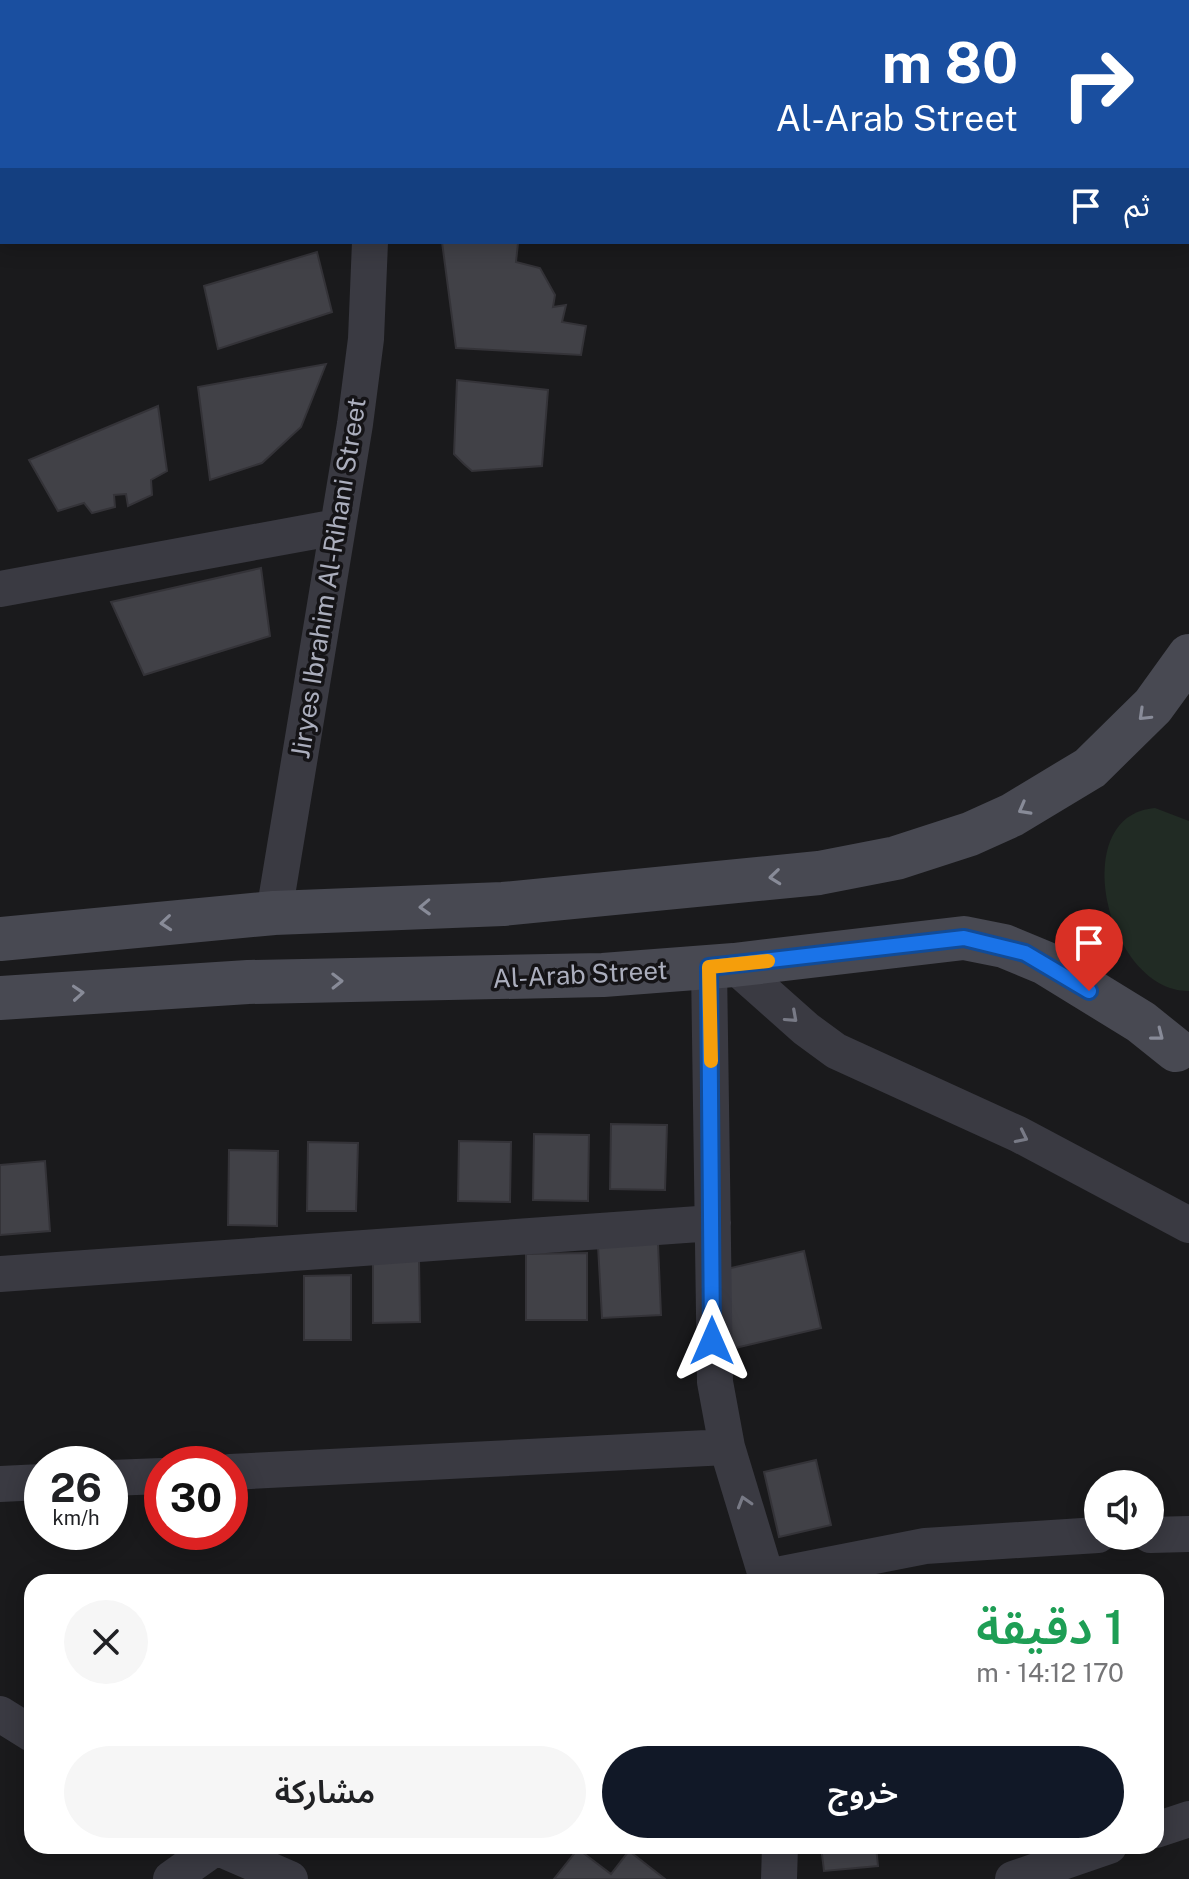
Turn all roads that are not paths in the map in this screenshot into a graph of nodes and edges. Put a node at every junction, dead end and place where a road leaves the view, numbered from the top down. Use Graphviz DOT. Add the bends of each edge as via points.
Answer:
graph roads {
  1 [pos="370,244"];
  2 [pos="337,527"];
  3 [pos="0,589"];
  4 [pos="1189,656"];
  5 [pos="274,913"];
  6 [pos="0,939"];
  7 [pos="722,966"];
  8 [pos="0,998"];
  9 [pos="1176,1050"];
  10 [pos="713,1223"];
  11 [pos="1189,1225"];
  12 [pos="0,1274"];
  13 [pos="727,1447"];
  14 [pos="248,1471"];
  15 [pos="24,1483"];
  16 [pos="0,1484"];
  17 [pos="1189,1534"];
  18 [pos="1164,1535"];
  19 [pos="1084,1536"];
  20 [pos="765,1574"];
  21 [pos="795,1574"];
  22 [pos="0,1714"];
  23 [pos="24,1729"];
  24 [pos="1189,1819"];
  25 [pos="1164,1827"];
  26 [pos="204,1854"];
  27 [pos="233,1854"];
  28 [pos="780,1854"];
  29 [pos="1086,1854"];
  30 [pos="171,1879"];
  31 [pos="290,1879"];
  32 [pos="779,1879"];
  33 [pos="1013,1879"];
  1 -- 2 [label="street, Jiryes Ibrahim Al-Rihani Street" via="366,339"];
  2 -- 3 [label="street"];
  2 -- 5 [label="street, Jiryes Ibrahim Al-Rihani Street"];
  4 -- 5 [label="main road, one-way" via="1153,706 1090,768 1052,793 970,834 857,867 503,904"];
  5 -- 6 [label="main road, one-way"];
  8 -- 7 [label="main road, Al-Arab Street, one-way" via="248,982 522,978"];
  7 -- 9 [label="main road, Al-Arab Street, one-way" via="943,938 984,941 1045,963"];
  7 -- 10 [label="street"];
  7 -- 11 [label="street, one-way" via="836,1051 1018,1134"];
  10 -- 12 [label="street"];
  10 -- 13 [label="street" via="712,1341"];
  13 -- 14 [label="street"];
  20 -- 13 [label="street, one-way"];
  15 -- 16 [label="street"];
  17 -- 18 [label="street"];
  19 -- 21 [label="street" via="925,1546"];
  22 -- 23 [label="street"];
  24 -- 25 [label="street"];
  26 -- 30 [label="street"];
  27 -- 31 [label="street"];
  28 -- 32 [label="street"];
  29 -- 33 [label="street"];
}
